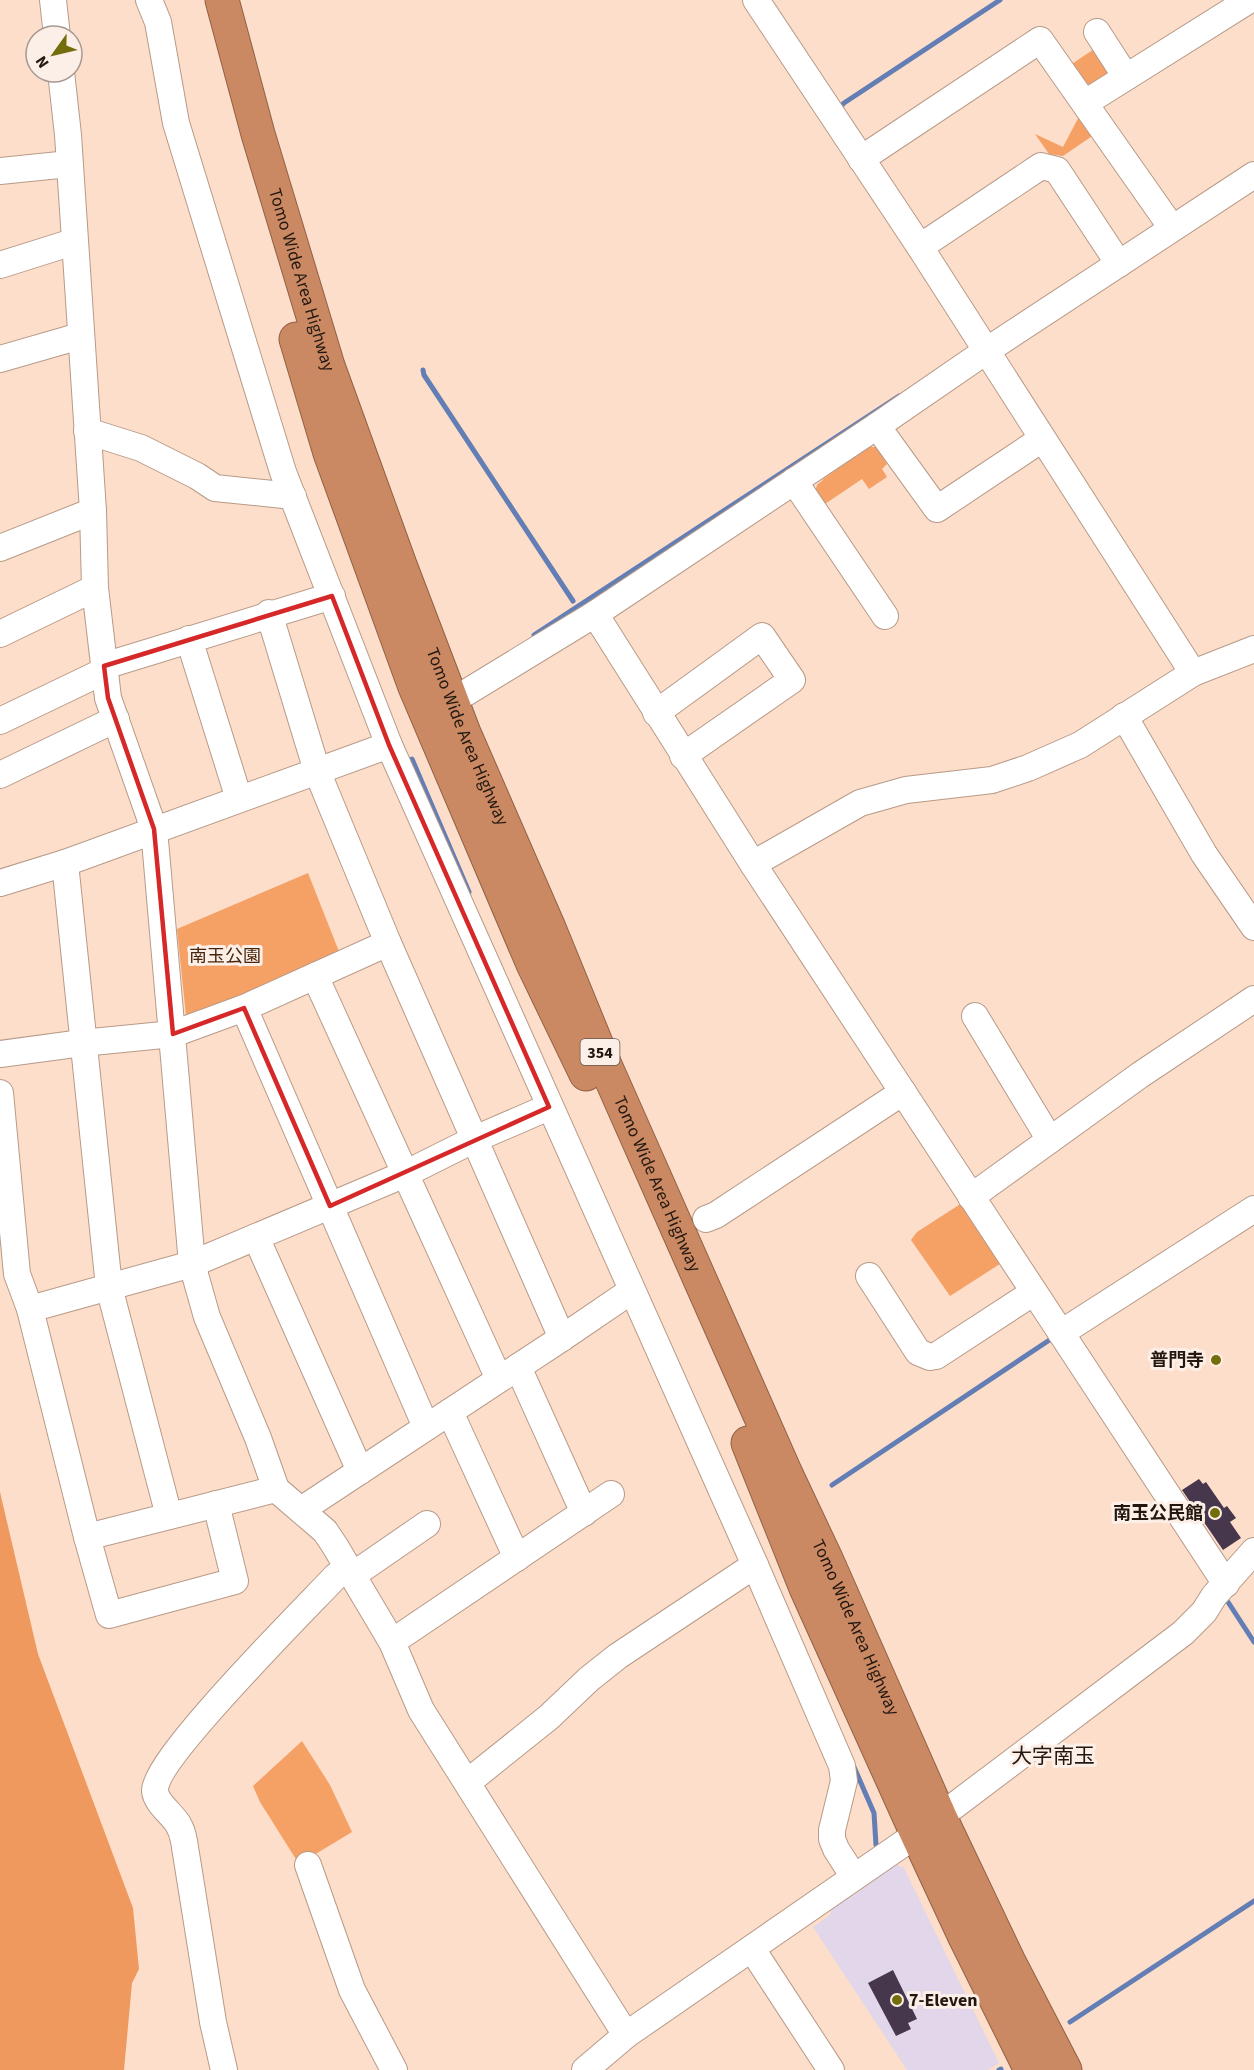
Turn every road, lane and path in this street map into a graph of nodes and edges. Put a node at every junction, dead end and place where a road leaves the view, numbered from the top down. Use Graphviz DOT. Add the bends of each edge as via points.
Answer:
graph roads {
  1 [pos="53,0"];
  2 [pos="149,0"];
  3 [pos="201,0"];
  4 [pos="222,0"];
  5 [pos="756,0"];
  6 [pos="1249,0"];
  7 [pos="1254,8"];
  8 [pos="56,24"];
  9 [pos="1096,32"];
  10 [pos="1126,77"];
  11 [pos="62,84"];
  12 [pos="1085,103"];
  13 [pos="861,159"];
  14 [pos="69,164"];
  15 [pos="0,171"];
  16 [pos="1254,175"];
  17 [pos="1172,228"];
  18 [pos="73,242"];
  19 [pos="920,247"];
  20 [pos="1119,264"];
  21 [pos="0,265"];
  22 [pos="80,336"];
  23 [pos="986,351"];
  24 [pos="0,359"];
  25 [pos="877,426"];
  26 [pos="87,431"];
  27 [pos="1042,440"];
  28 [pos="794,481"];
  29 [pos="293,496"];
  30 [pos="93,511"];
  31 [pos="0,548"];
  32 [pos="95,588"];
  33 [pos="332,596"];
  34 [pos="269,613"];
  35 [pos="595,614"];
  36 [pos="885,616"];
  37 [pos="0,634"];
  38 [pos="189,639"];
  39 [pos="1254,649"];
  40 [pos="104,668"];
  41 [pos="1194,673"];
  42 [pos="440,708"];
  43 [pos="656,713"];
  44 [pos="1124,716"];
  45 [pos="116,719"];
  46 [pos="0,721"];
  47 [pos="389,745"];
  48 [pos="683,756"];
  49 [pos="317,771"];
  50 [pos="0,776"];
  51 [pos="239,799"];
  52 [pos="154,829"];
  53 [pos="65,863"];
  54 [pos="753,864"];
  55 [pos="0,883"];
  56 [pos="1251,916"];
  57 [pos="388,943"];
  58 [pos="315,976"];
  59 [pos="1254,999"];
  60 [pos="244,1008"];
  61 [pos="975,1016"];
  62 [pos="173,1034"];
  63 [pos="82,1043"];
  64 [pos="0,1054"];
  65 [pos="903,1092"];
  66 [pos="0,1093"];
  67 [pos="549,1107"];
  68 [pos="475,1139"];
  69 [pos="1050,1140"];
  70 [pos="405,1174"];
  71 [pos="971,1197"];
  72 [pos="330,1206"];
  73 [pos="1254,1209"];
  74 [pos="706,1219"];
  75 [pos="256,1237"];
  76 [pos="192,1264"];
  77 [pos="869,1276"];
  78 [pos="108,1287"];
  79 [pos="631,1290"];
  80 [pos="1034,1292"];
  81 [pos="30,1309"];
  82 [pos="1061,1333"];
  83 [pos="562,1338"];
  84 [pos="509,1373"];
  85 [pos="450,1412"];
  86 [pos="426,1427"];
  87 [pos="360,1471"];
  88 [pos="276,1489"];
  89 [pos="611,1494"];
  90 [pos="216,1504"];
  91 [pos="301,1510"];
  92 [pos="584,1513"];
  93 [pos="169,1516"];
  94 [pos="427,1524"];
  95 [pos="87,1537"];
  96 [pos="1254,1551"];
  97 [pos="517,1558"];
  98 [pos="755,1565"];
  99 [pos="350,1571"];
  100 [pos="1226,1584"];
  101 [pos="392,1642"];
  102 [pos="468,1782"];
  103 [pos="928,1826"];
  104 [pos="308,1865"];
  105 [pos="854,1876"];
  106 [pos="752,1949"];
  107 [pos="619,2051"];
  108 [pos="224,2070"];
  109 [pos="394,2070"];
  110 [pos="585,2070"];
  111 [pos="831,2070"];
  112 [pos="1031,2070"];
  113 [pos="1065,2070"];
  1 -- 8 [label="street"];
  2 -- 29 [label="street" via="158,22 185,153"];
  3 -- 42 [label="highway, Tomo Wide Area Highway / 354" via="330,453 370,567"];
  4 -- 42 [label="highway, Tomo Wide Area Highway / 354" via="328,366 400,565"];
  5 -- 13 [label="street"];
  6 -- 7 [label="street"];
  6 -- 10 [label="street"];
  9 -- 10 [label="street"];
  10 -- 12 [label="street"];
  11 -- 14 [label="street"];
  12 -- 13 [label="street" via="1040,40"];
  12 -- 17 [label="street"];
  13 -- 19 [label="street"];
  14 -- 15 [label="street"];
  14 -- 18 [label="street"];
  16 -- 17 [label="street"];
  17 -- 20 [label="street"];
  18 -- 21 [label="street"];
  18 -- 22 [label="street"];
  19 -- 20 [label="street" via="1041,166 1057,170"];
  19 -- 23 [label="street"];
  20 -- 23 [label="street"];
  22 -- 24 [label="street"];
  22 -- 26 [label="street"];
  23 -- 25 [label="street"];
  23 -- 27 [label="street"];
  25 -- 27 [label="street" via="936,509"];
  25 -- 28 [label="street"];
  26 -- 29 [label="street" via="141,448 214,488"];
  26 -- 30 [label="street"];
  27 -- 41 [label="street"];
  28 -- 35 [label="street"];
  28 -- 36 [label="street"];
  29 -- 33 [label="street"];
  30 -- 31 [label="street"];
  30 -- 32 [label="street"];
  32 -- 37 [label="street"];
  32 -- 40 [label="street"];
  33 -- 34 [label="street"];
  33 -- 47 [label="street"];
  34 -- 38 [label="street"];
  34 -- 49 [label="street"];
  35 -- 42 [label="street"];
  35 -- 43 [label="street"];
  38 -- 40 [label="street"];
  38 -- 51 [label="street"];
  39 -- 41 [label="street"];
  40 -- 45 [label="street"];
  40 -- 46 [label="street"];
  41 -- 44 [label="street"];
  42 -- 103 [label="highway, Tomo Wide Area Highway / 354" via="519,932 586,1074 754,1457 806,1588"];
  43 -- 48 [label="street"];
  43 -- 48 [label="street" via="762,636 792,680"];
  44 -- 54 [label="street" via="1080,745 1029,768 992,780 906,790 860,803"];
  44 -- 56 [label="street" via="1204,854"];
  45 -- 50 [label="street"];
  45 -- 52 [label="street"];
  47 -- 49 [label="street"];
  47 -- 67 [label="street"];
  48 -- 54 [label="street"];
  49 -- 51 [label="street"];
  49 -- 57 [label="street"];
  51 -- 52 [label="street"];
  52 -- 53 [label="street"];
  52 -- 62 [label="street"];
  53 -- 55 [label="street"];
  53 -- 63 [label="street"];
  54 -- 65 [label="street"];
  57 -- 58 [label="street"];
  57 -- 68 [label="street"];
  58 -- 60 [label="street"];
  58 -- 70 [label="street"];
  59 -- 69 [label="street"];
  60 -- 62 [label="street"];
  60 -- 72 [label="street"];
  61 -- 69 [label="street"];
  62 -- 63 [label="street"];
  62 -- 76 [label="street"];
  63 -- 64 [label="street"];
  63 -- 78 [label="street"];
  65 -- 71 [label="street"];
  65 -- 74 [label="street"];
  66 -- 81 [label="street" via="16,1274"];
  67 -- 68 [label="street"];
  67 -- 79 [label="street"];
  68 -- 70 [label="street"];
  68 -- 83 [label="street"];
  69 -- 71 [label="street"];
  70 -- 72 [label="street"];
  70 -- 84 [label="street"];
  71 -- 80 [label="street"];
  72 -- 75 [label="street"];
  72 -- 86 [label="street"];
  73 -- 82 [label="street"];
  75 -- 76 [label="street"];
  75 -- 87 [label="street"];
  76 -- 78 [label="street"];
  76 -- 88 [label="street" via="207,1317"];
  77 -- 80 [label="street" via="918,1352 930,1357"];
  78 -- 81 [label="street"];
  78 -- 93 [label="street"];
  79 -- 83 [label="street"];
  79 -- 98 [label="street"];
  80 -- 82 [label="street"];
  81 -- 95 [label="street"];
  82 -- 100 [label="street"];
  83 -- 84 [label="street"];
  84 -- 85 [label="street"];
  84 -- 92 [label="street"];
  85 -- 86 [label="street"];
  85 -- 97 [label="street"];
  86 -- 87 [label="street"];
  87 -- 91 [label="street"];
  88 -- 90 [label="street"];
  88 -- 91 [label="street"];
  89 -- 92 [label="street"];
  90 -- 93 [label="street"];
  90 -- 95 [label="street" via="235,1581 109,1615"];
  91 -- 99 [label="street" via="325,1531"];
  92 -- 97 [label="street"];
  93 -- 95 [label="street"];
  94 -- 99 [label="street"];
  96 -- 100 [label="street"];
  97 -- 101 [label="street"];
  98 -- 102 [label="street" via="618,1656"];
  98 -- 105 [label="street" via="842,1766 844,1781 831,1830 836,1849"];
  99 -- 101 [label="street"];
  99 -- 108 [label="street" via="336,1576 220,1697 172,1758 156,1787 184,1841"];
  100 -- 103 [label="street" via="1183,1633"];
  101 -- 102 [label="street" via="421,1710"];
  102 -- 107 [label="street"];
  103 -- 105 [label="street"];
  103 -- 112 [label="highway, Tomo Wide Area Highway / 354" via="964,1937"];
  103 -- 113 [label="highway, Tomo Wide Area Highway / 354" via="1009,1962"];
  104 -- 109 [label="street" via="352,1989"];
  105 -- 106 [label="street"];
  106 -- 107 [label="street"];
  106 -- 111 [label="street"];
  107 -- 110 [label="street"];
}
